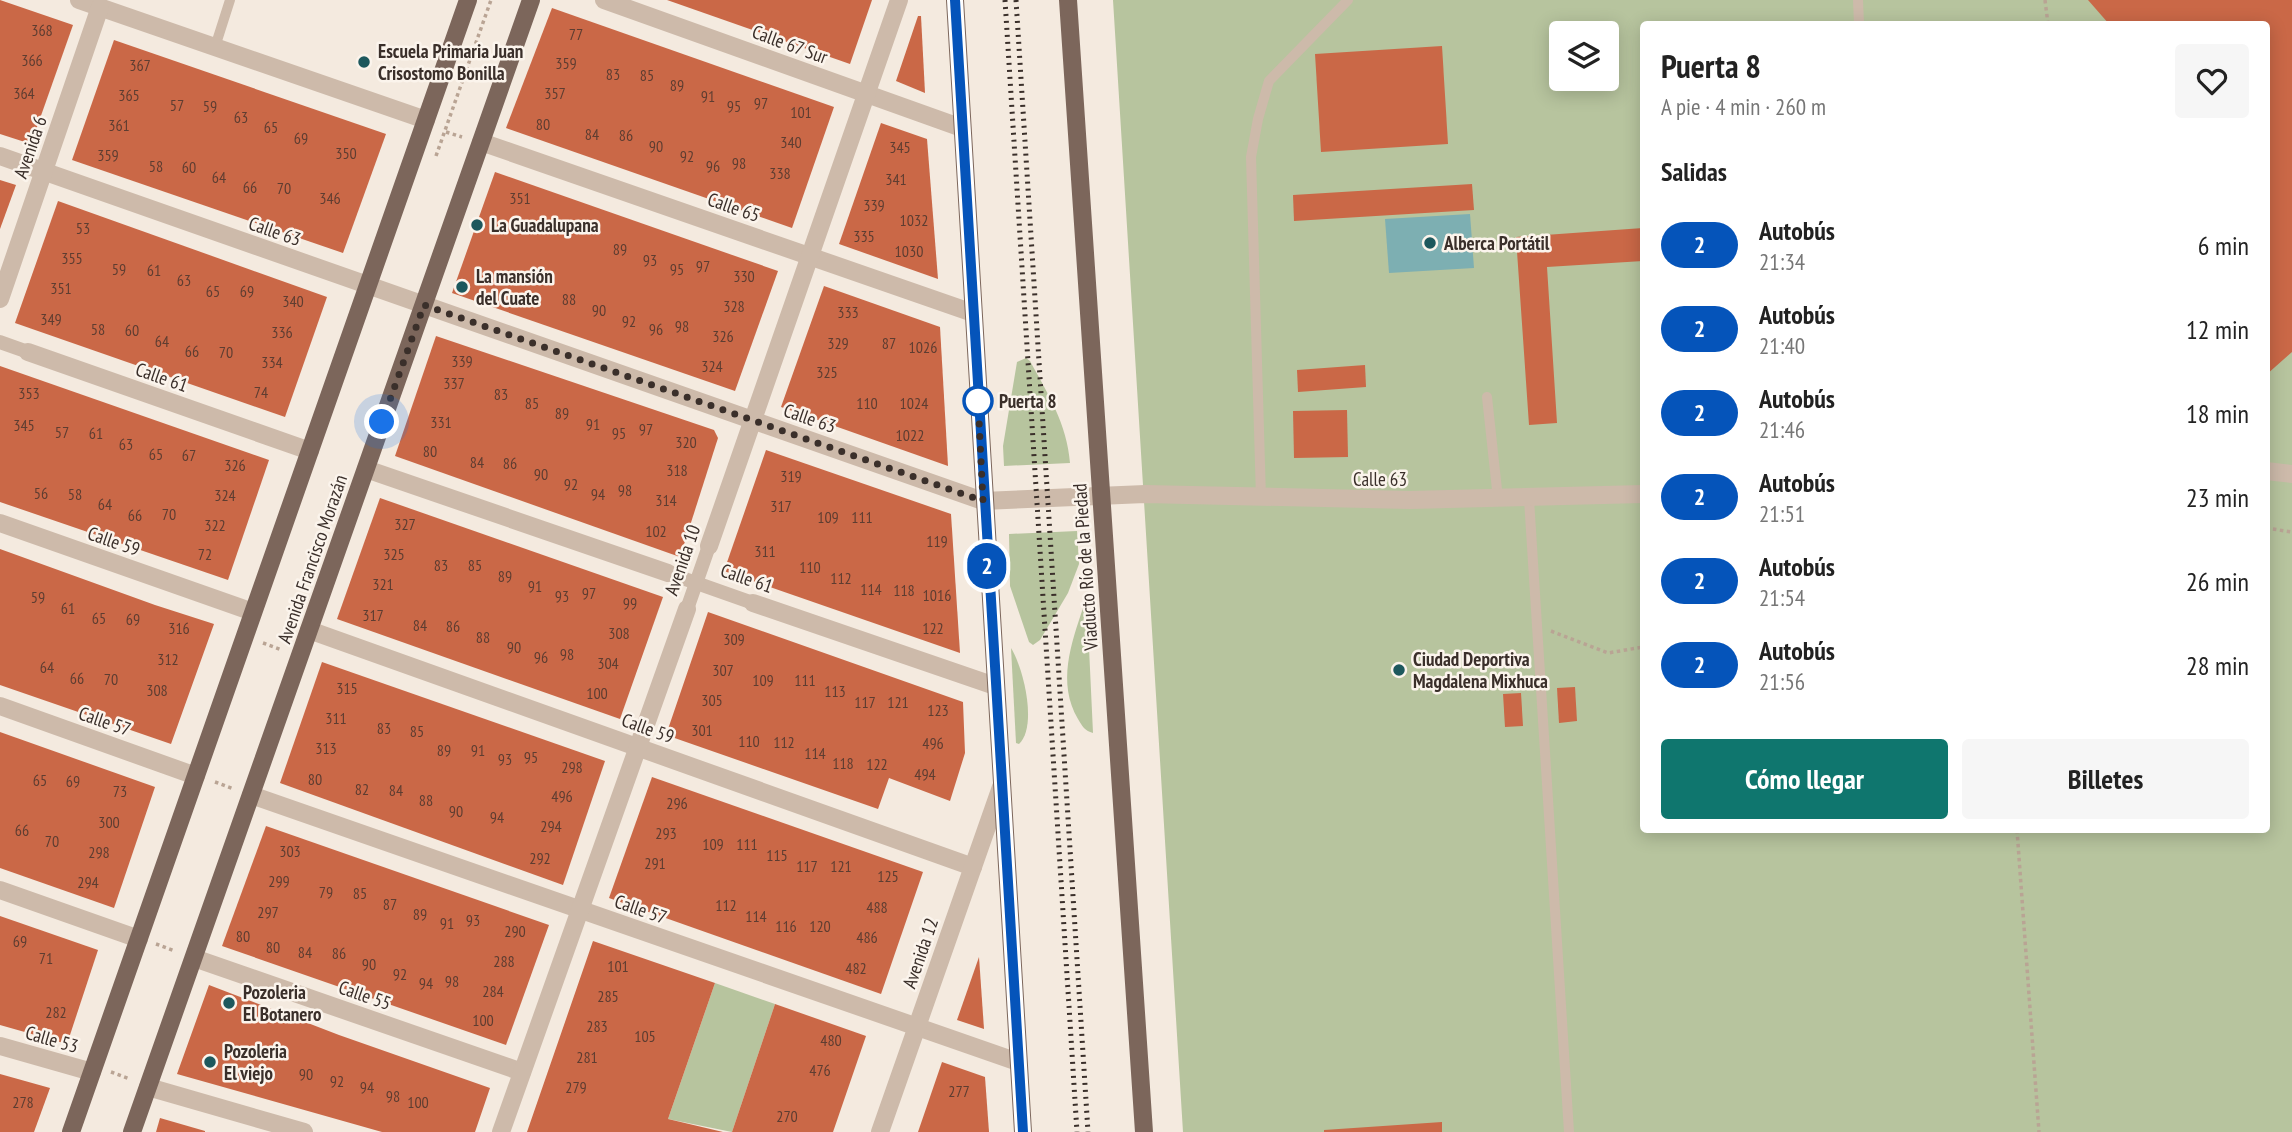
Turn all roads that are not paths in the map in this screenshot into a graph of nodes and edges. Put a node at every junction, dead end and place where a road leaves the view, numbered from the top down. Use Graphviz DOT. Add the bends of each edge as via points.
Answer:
graph roads {
  1 [pos="79,0"];
  2 [pos="230,0"];
  3 [pos="468,0"];
  4 [pos="531,0"];
  5 [pos="604,0"];
  6 [pos="899,0"];
  7 [pos="955,0"];
  8 [pos="1068,0"];
  9 [pos="1348,0"];
  10 [pos="1858,0"];
  11 [pos="101,4"];
  12 [pos="1859,21"];
  13 [pos="215,47"];
  14 [pos="866,94"];
  15 [pos="426,120"];
  16 [pos="962,128"];
  17 [pos="481,142"];
  18 [pos="0,156"];
  19 [pos="44,172"];
  20 [pos="810,256"];
  21 [pos="368,286"];
  22 [pos="0,300"];
  23 [pos="424,305"];
  24 [pos="973,313"];
  25 [pos="0,342"];
  26 [pos="28,352"];
  27 [pos="1487,397"];
  28 [pos="753,420"];
  29 [pos="310,451"];
  30 [pos="366,469"];
  31 [pos="2270,471"];
  32 [pos="2292,474"];
  33 [pos="1640,494"];
  34 [pos="1102,497"];
  35 [pos="1261,499"];
  36 [pos="1498,499"];
  37 [pos="1529,499"];
  38 [pos="983,501"];
  39 [pos="0,523"];
  40 [pos="709,546"];
  41 [pos="668,573"];
  42 [pos="696,583"];
  43 [pos="753,603"];
  44 [pos="687,609"];
  45 [pos="253,612"];
  46 [pos="309,630"];
  47 [pos="995,686"];
  48 [pos="0,706"];
  49 [pos="638,747"];
  50 [pos="196,776"];
  51 [pos="1001,787"];
  52 [pos="251,795"];
  53 [pos="973,867"];
  54 [pos="0,890"];
  55 [pos="580,910"];
  56 [pos="139,939"];
  57 [pos="194,958"];
  58 [pos="917,1026"];
  59 [pos="0,1046"];
  60 [pos="1018,1062"];
  61 [pos="92,1072"];
  62 [pos="522,1072"];
  63 [pos="148,1087"];
  64 [pos="71,1132"];
  65 [pos="132,1132"];
  66 [pos="304,1132"];
  67 [pos="501,1132"];
  68 [pos="880,1132"];
  69 [pos="1023,1132"];
  70 [pos="1144,1132"];
  71 [pos="1569,1132"];
  1 -- 11 [label="street"];
  2 -- 13 [label="lane"];
  3 -- 15 [label="main road, Avenida Francisco Morazán"];
  4 -- 17 [label="main road, Avenida Francisco Morazán"];
  5 -- 14 [label="street, Calle 67 Sur"];
  6 -- 14 [label="street, Avenida 10"];
  7 -- 16 [label="main road"];
  8 -- 34 [label="main road, Viaducto Río de la Piedad"];
  9 -- 35 [label="lane" via="1269,81 1253,144"];
  10 -- 12 [label="lane"];
  11 -- 13 [label="street"];
  11 -- 19 [label="street, Avenida 6"];
  13 -- 15 [label="street"];
  14 -- 16 [label="street, Calle 67 Sur"];
  14 -- 20 [label="street, Avenida 10"];
  15 -- 21 [label="main road, Avenida Francisco Morazán"];
  16 -- 24 [label="main road"];
  17 -- 20 [label="street, Calle 65"];
  17 -- 23 [label="main road, Avenida Francisco Morazán"];
  18 -- 19 [label="street, Calle 63"];
  19 -- 21 [label="street, Calle 63"];
  19 -- 22 [label="street, Avenida 6"];
  20 -- 24 [label="street, Calle 65"];
  20 -- 28 [label="street, Avenida 10"];
  21 -- 23 [label="street, Calle 63"];
  21 -- 29 [label="main road, Avenida Francisco Morazán"];
  23 -- 28 [label="street, Calle 63"];
  23 -- 30 [label="main road, Avenida Francisco Morazán"];
  24 -- 38 [label="main road"];
  25 -- 26 [label="street, Calle 61"];
  26 -- 29 [label="street, Calle 61"];
  27 -- 36 [label="lane"];
  28 -- 38 [label="street, Calle 63"];
  28 -- 40 [label="street, Avenida 10"];
  29 -- 45 [label="main road, Avenida Francisco Morazán"];
  30 -- 41 [label="street, Calle 61"];
  30 -- 46 [label="main road, Avenida Francisco Morazán"];
  31 -- 32 [label="street"];
  33 -- 37 [label="street, Calle 63"];
  34 -- 35 [label="street, Calle 63" via="1145,494"];
  34 -- 38 [label="street, Calle 63"];
  34 -- 70 [label="main road, Viaducto Río de la Piedad"];
  35 -- 36 [label="street, Calle 63"];
  36 -- 37 [label="street, Calle 63"];
  37 -- 71 [label="lane"];
  38 -- 47 [label="main road"];
  39 -- 45 [label="street, Calle 59"];
  40 -- 42 [label="street, Avenida 10"];
  41 -- 42 [label="street, Calle 61"];
  42 -- 43 [label="street, Calle 61"];
  42 -- 44 [label="street, Avenida 10"];
  43 -- 47 [label="street, Calle 61"];
  44 -- 49 [label="street, Avenida 10"];
  45 -- 50 [label="main road, Avenida Francisco Morazán"];
  46 -- 49 [label="street, Calle 59"];
  46 -- 52 [label="main road, Avenida Francisco Morazán"];
  47 -- 51 [label="main road"];
  48 -- 50 [label="street, Calle 57"];
  49 -- 53 [label="street, Calle 59"];
  49 -- 55 [label="street, Avenida 10"];
  50 -- 56 [label="main road, Avenida Francisco Morazán"];
  51 -- 53 [label="street, Avenida 12"];
  51 -- 60 [label="main road"];
  52 -- 55 [label="street, Calle 57"];
  52 -- 57 [label="main road, Avenida Francisco Morazán"];
  53 -- 58 [label="street, Avenida 12"];
  54 -- 56 [label="street"];
  55 -- 58 [label="street, Calle 57"];
  55 -- 62 [label="street, Avenida 10"];
  56 -- 61 [label="main road, Avenida Francisco Morazán"];
  57 -- 62 [label="street, Calle 55"];
  57 -- 63 [label="main road, Avenida Francisco Morazán"];
  58 -- 60 [label="street, Calle 57"];
  58 -- 68 [label="street, Avenida 12"];
  59 -- 61 [label="street, Calle 53"];
  60 -- 69 [label="main road"];
  61 -- 64 [label="main road, Avenida Francisco Morazán"];
  62 -- 67 [label="street, Avenida 10"];
  63 -- 65 [label="main road, Avenida Francisco Morazán"];
  63 -- 66 [label="street"];
}
